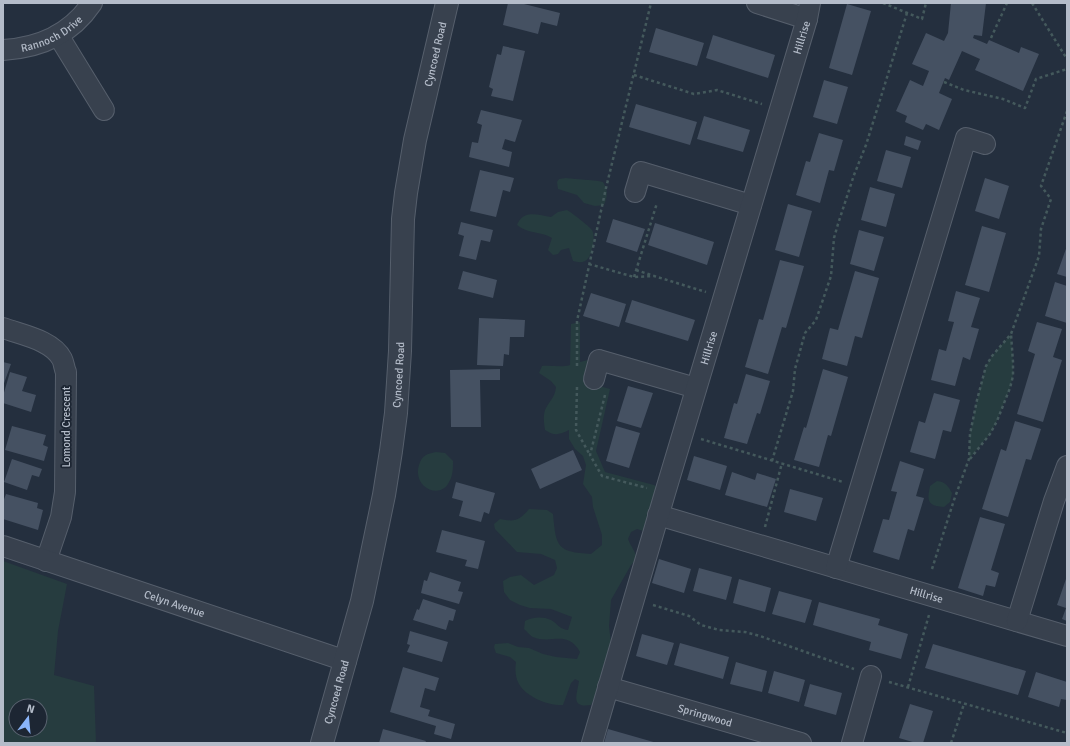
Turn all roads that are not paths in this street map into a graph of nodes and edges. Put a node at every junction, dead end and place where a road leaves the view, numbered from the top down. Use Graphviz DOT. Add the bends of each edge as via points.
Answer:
graph roads {
  1 [pos="92,3"];
  2 [pos="447,3"];
  3 [pos="757,3"];
  4 [pos="808,11"];
  5 [pos="58,34"];
  6 [pos="3,50"];
  7 [pos="104,110"];
  8 [pos="985,144"];
  9 [pos="635,192"];
  10 [pos="751,205"];
  11 [pos="3,328"];
  12 [pos="592,385"];
  13 [pos="696,388"];
  14 [pos="1067,466"];
  15 [pos="658,515"];
  16 [pos="3,546"];
  17 [pos="46,561"];
  18 [pos="836,568"];
  19 [pos="1017,621"];
  20 [pos="1067,636"];
  21 [pos="346,661"];
  22 [pos="871,676"];
  23 [pos="608,687"];
  24 [pos="322,743"];
  25 [pos="592,743"];
  26 [pos="801,743"];
  27 [pos="852,743"];
  1 -- 5 [label="street, Rannoch Drive" via="81,17"];
  2 -- 21 [label="street, Cyncoed Road" via="415,140 406,193 403,219 400,351 392,451 362,601"];
  3 -- 4 [label="street"];
  4 -- 10 [label="street, Hillrise"];
  5 -- 6 [label="street, Rannoch Drive" via="43,43 23,49"];
  5 -- 7 [label="street"];
  8 -- 18 [label="street" via="966,138"];
  9 -- 10 [label="street" via="641,172"];
  10 -- 13 [label="street, Hillrise"];
  11 -- 17 [label="street, Lomond Crescent" via="51,348 62,359 66,372 66,492 61,517"];
  12 -- 13 [label="street" via="599,360"];
  13 -- 15 [label="street, Hillrise"];
  14 -- 19 [label="street"];
  15 -- 18 [label="street, Hillrise"];
  15 -- 23 [label="street"];
  16 -- 17 [label="street, Celyn Avenue"];
  17 -- 21 [label="street, Celyn Avenue"];
  18 -- 19 [label="street, Hillrise"];
  19 -- 20 [label="street, Hillrise"];
  21 -- 24 [label="street, Cyncoed Road"];
  22 -- 27 [label="street"];
  23 -- 25 [label="street"];
  23 -- 26 [label="street, Springwood"];
}
